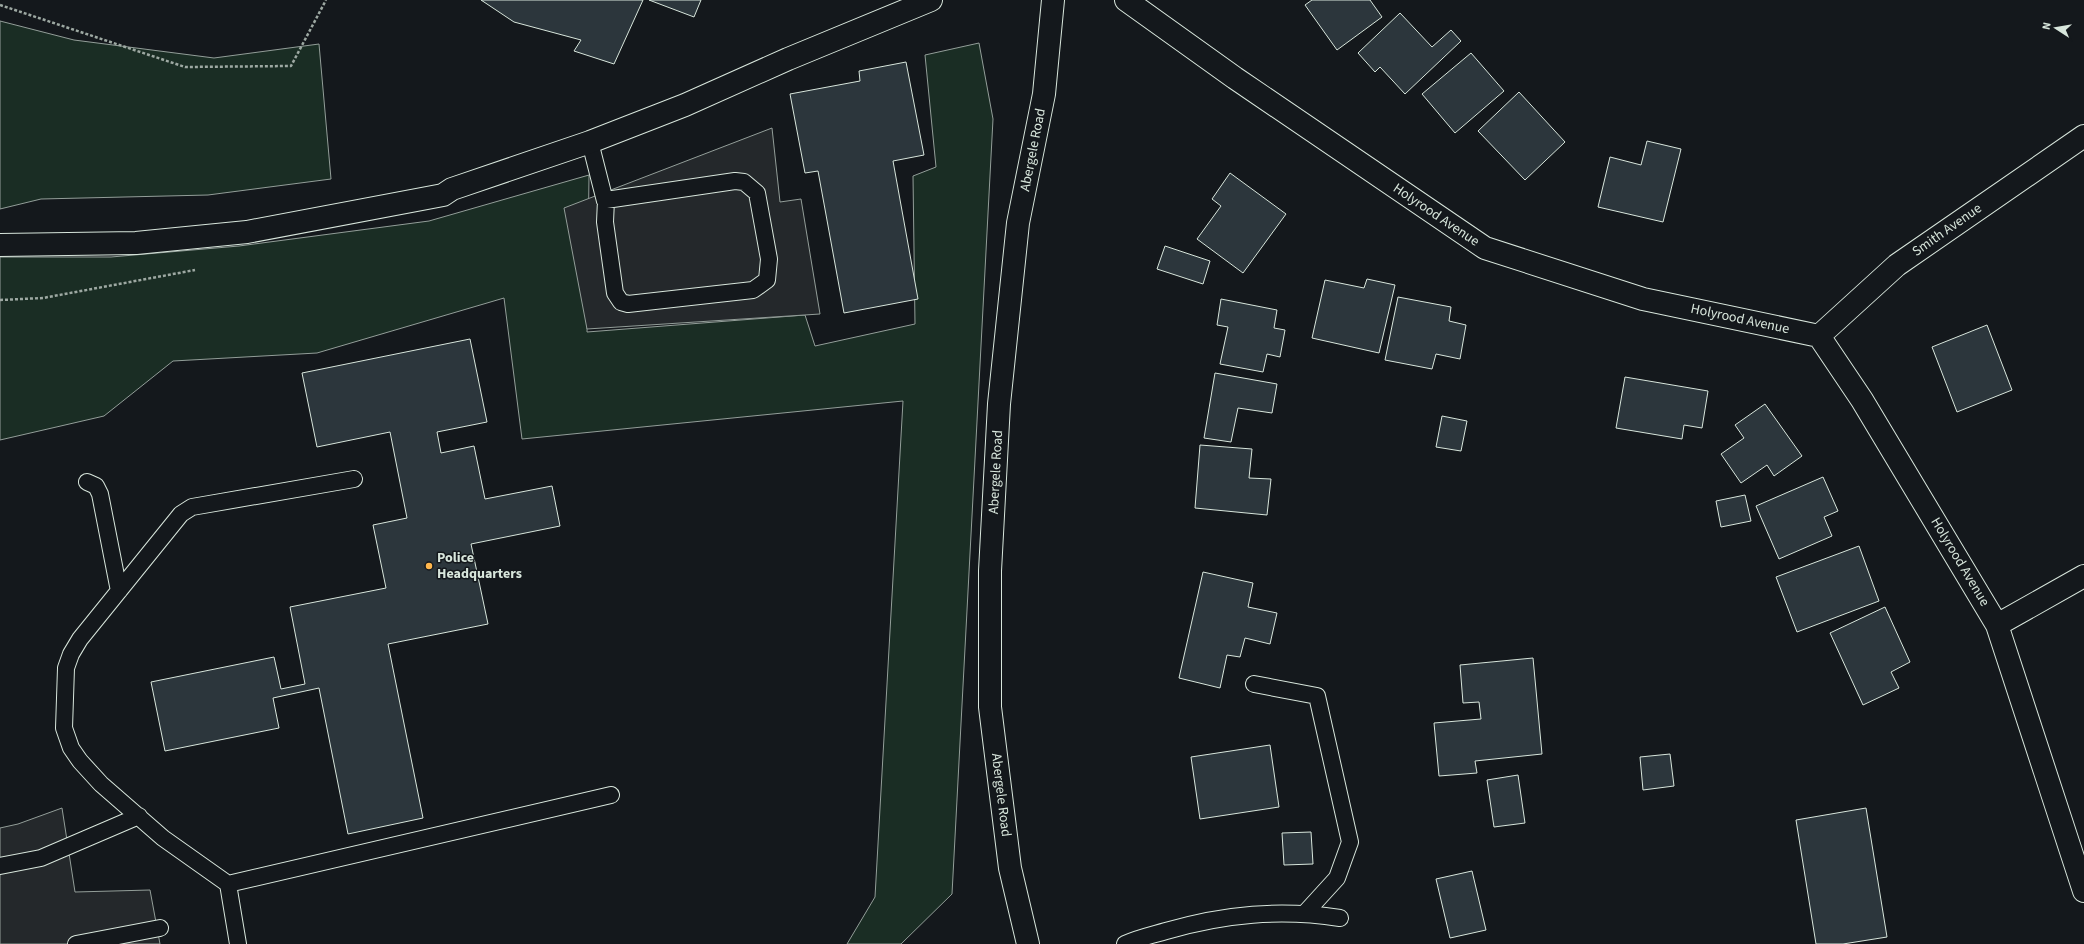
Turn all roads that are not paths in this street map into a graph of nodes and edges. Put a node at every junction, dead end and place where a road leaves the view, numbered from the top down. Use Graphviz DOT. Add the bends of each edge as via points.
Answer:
graph roads {
  1 [pos="931,0"];
  2 [pos="1053,0"];
  3 [pos="1126,0"];
  4 [pos="2084,136"];
  5 [pos="590,142"];
  6 [pos="605,201"];
  7 [pos="0,245"];
  8 [pos="1819,336"];
  9 [pos="354,479"];
  10 [pos="87,482"];
  11 [pos="2084,576"];
  12 [pos="119,591"];
  13 [pos="1997,625"];
  14 [pos="1254,684"];
  15 [pos="611,795"];
  16 [pos="139,816"];
  17 [pos="0,866"];
  18 [pos="228,884"];
  19 [pos="2084,891"];
  20 [pos="1306,912"];
  21 [pos="1340,918"];
  22 [pos="160,928"];
  23 [pos="76,944"];
  24 [pos="238,944"];
  25 [pos="1028,944"];
  26 [pos="1125,944"];
  1 -- 5 [label="street" via="685,105"];
  2 -- 25 [label="street, Abergele Road" via="1044,94 1018,223 999,404 990,571 990,707 1010,868"];
  3 -- 8 [label="street, Holyrood Avenue" via="1235,78 1485,248 1643,299"];
  4 -- 8 [label="street, Smith Avenue" via="1897,265"];
  5 -- 6 [label="lane"];
  5 -- 7 [label="street" via="452,189 443,195 247,232 136,243"];
  6 -- 6 [label="lane" via="735,181 744,182 757,193 769,259 768,280 752,290 628,304 621,302 615,293 605,222"];
  8 -- 13 [label="street, Holyrood Avenue" via="1862,400"];
  9 -- 12 [label="lane" via="192,506 181,514"];
  10 -- 12 [label="lane" via="96,486 100,494"];
  11 -- 13 [label="street"];
  12 -- 16 [label="lane" via="71,654 66,668 64,728 71,748 80,762 101,784"];
  13 -- 19 [label="street, Holyrood Avenue"];
  14 -- 20 [label="lane" via="1317,696 1347,826 1350,842 1337,878"];
  15 -- 18 [label="lane"];
  16 -- 17 [label="lane" via="42,858"];
  16 -- 18 [label="lane" via="163,838"];
  18 -- 24 [label="lane"];
  20 -- 21 [label="lane"];
  20 -- 26 [label="lane" via="1258,913 1196,922"];
  22 -- 23 [label="lane"];
}
